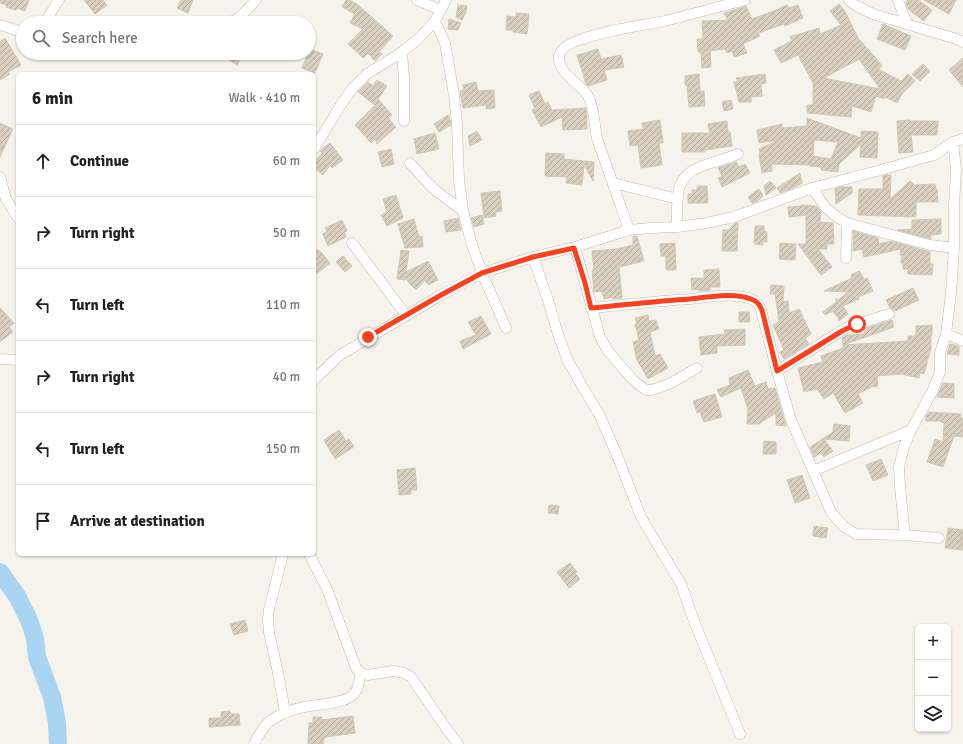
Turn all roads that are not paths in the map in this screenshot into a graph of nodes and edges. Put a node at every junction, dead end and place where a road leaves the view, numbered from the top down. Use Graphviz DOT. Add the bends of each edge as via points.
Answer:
graph roads {
  1 [pos="59,0"];
  2 [pos="256,0"];
  3 [pos="417,0"];
  4 [pos="446,0"];
  5 [pos="745,0"];
  6 [pos="849,0"];
  7 [pos="898,0"];
  8 [pos="440,10"];
  9 [pos="49,16"];
  10 [pos="241,16"];
  11 [pos="435,22"];
  12 [pos="907,24"];
  13 [pos="0,25"];
  14 [pos="16,30"];
  15 [pos="962,39"];
  16 [pos="402,52"];
  17 [pos="404,122"];
  18 [pos="958,140"];
  19 [pos="316,146"];
  20 [pos="738,154"];
  21 [pos="410,163"];
  22 [pos="0,177"];
  23 [pos="613,183"];
  24 [pos="812,188"];
  25 [pos="678,199"];
  26 [pos="463,211"];
  27 [pos="16,215"];
  28 [pos="847,223"];
  29 [pos="677,227"];
  30 [pos="629,230"];
  31 [pos="352,243"];
  32 [pos="574,248"];
  33 [pos="954,248"];
  34 [pos="533,257"];
  35 [pos="846,258"];
  36 [pos="482,273"];
  37 [pos="591,308"];
  38 [pos="889,314"];
  39 [pos="406,315"];
  40 [pos="506,328"];
  41 [pos="946,334"];
  42 [pos="963,341"];
  43 [pos="0,359"];
  44 [pos="16,360"];
  45 [pos="697,368"];
  46 [pos="777,371"];
  47 [pos="316,378"];
  48 [pos="911,430"];
  49 [pos="813,471"];
  50 [pos="905,535"];
  51 [pos="939,538"];
  52 [pos="282,556"];
  53 [pos="310,556"];
  54 [pos="361,673"];
  55 [pos="286,712"];
  56 [pos="740,734"];
  57 [pos="254,744"];
  58 [pos="458,744"];
  1 -- 9 [label="street"];
  2 -- 10 [label="street"];
  3 -- 8 [label="street"];
  4 -- 8 [label="street"];
  5 -- 23 [label="street" via="664,21 612,30 590,36 562,49 559,62 569,78 588,96 592,104 597,136"];
  6 -- 12 [label="street" via="873,14"];
  7 -- 12 [label="street"];
  8 -- 11 [label="street"];
  11 -- 16 [label="street"];
  11 -- 26 [label="street" via="445,43 454,95"];
  12 -- 15 [label="street"];
  13 -- 14 [label="street"];
  16 -- 17 [label="street"];
  16 -- 19 [label="street" via="367,74 352,89"];
  18 -- 24 [label="street" via="934,155"];
  18 -- 33 [label="street"];
  20 -- 25 [label="street" via="692,170 682,182"];
  21 -- 26 [label="street" via="426,181"];
  22 -- 27 [label="street" via="6,198"];
  23 -- 25 [label="street"];
  23 -- 30 [label="street"];
  24 -- 28 [label="street" via="826,208"];
  24 -- 29 [label="street" via="734,217"];
  25 -- 29 [label="street"];
  26 -- 36 [label="street"];
  28 -- 33 [label="street" via="930,245"];
  28 -- 35 [label="street"];
  29 -- 30 [label="street"];
  30 -- 32 [label="street"];
  31 -- 39 [label="street"];
  32 -- 34 [label="street"];
  32 -- 37 [label="street"];
  33 -- 41 [label="street"];
  34 -- 36 [label="street"];
  34 -- 56 [label="street" via="568,359 599,414 641,517 681,584"];
  36 -- 39 [label="street"];
  36 -- 40 [label="street"];
  37 -- 45 [label="street" via="600,337 608,351 634,381 646,390 671,383"];
  37 -- 46 [label="street" via="714,296 737,296 752,300 757,302 762,310"];
  38 -- 46 [label="street" via="846,328"];
  39 -- 47 [label="street" via="340,355"];
  41 -- 42 [label="street"];
  41 -- 48 [label="street" via="940,353 940,372"];
  43 -- 44 [label="street"];
  46 -- 49 [label="street" via="792,420"];
  48 -- 49 [label="street"];
  48 -- 50 [label="street" via="899,466"];
  49 -- 50 [label="street" via="831,512 843,526 856,534"];
  50 -- 51 [label="street"];
  52 -- 55 [label="street" via="268,619"];
  53 -- 54 [label="street" via="327,589 356,668"];
  54 -- 55 [label="street" via="354,694 347,698"];
  54 -- 58 [label="street" via="393,671 404,672 411,677"];
  55 -- 57 [label="street" via="262,730"];
}
